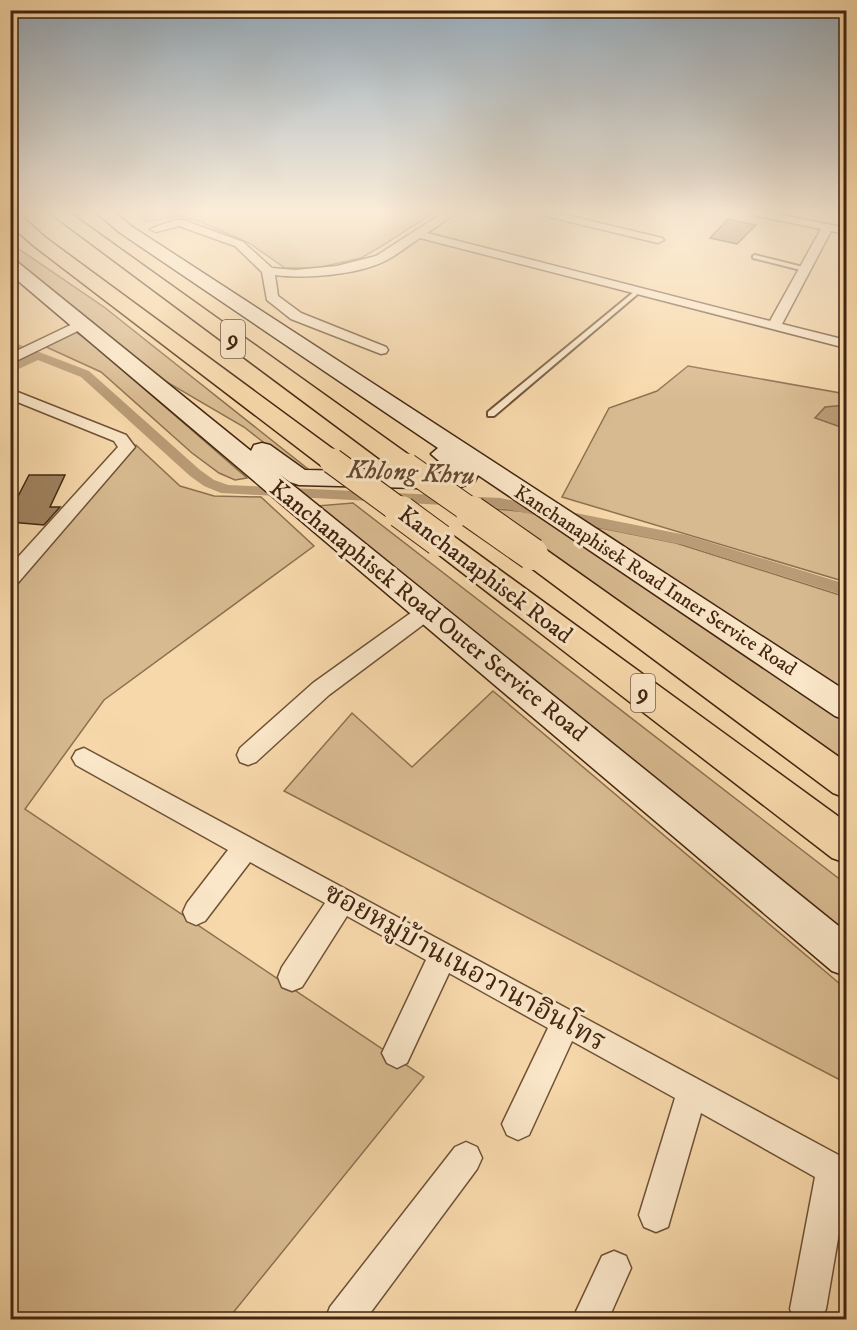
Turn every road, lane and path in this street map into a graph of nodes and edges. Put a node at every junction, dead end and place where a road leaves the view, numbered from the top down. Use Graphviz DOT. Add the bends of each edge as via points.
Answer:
graph roads {
  1 [pos="22,275"];
  2 [pos="84,275"];
  3 [pos="144,275"];
  4 [pos="195,275"];
  5 [pos="269,275"];
  6 [pos="573,275"];
  7 [pos="802,275"];
  8 [pos="637,292"];
  9 [pos="83,324"];
  10 [pos="774,326"];
  11 [pos="842,342"];
  12 [pos="381,350"];
  13 [pos="17,357"];
  14 [pos="358,383"];
  15 [pos="10,393"];
  16 [pos="166,395"];
  17 [pos="491,414"];
  18 [pos="10,579"];
  19 [pos="429,610"];
  20 [pos="846,707"];
  21 [pos="248,755"];
  22 [pos="84,758"];
  23 [pos="846,782"];
  24 [pos="846,845"];
  25 [pos="246,847"];
  26 [pos="342,900"];
  27 [pos="196,912"];
  28 [pos="443,956"];
  29 [pos="846,957"];
  30 [pos="292,976"];
  31 [pos="566,1023"];
  32 [pos="397,1053"];
  33 [pos="692,1091"];
  34 [pos="518,1124"];
  35 [pos="466,1158"];
  36 [pos="840,1172"];
  37 [pos="657,1215"];
  38 [pos="614,1268"];
  39 [pos="808,1309"];
  40 [pos="343,1320"];
  41 [pos="590,1320"];
  1 -- 9 [label="main road, Kanchanaphisek Road Outer Service Road"];
  2 -- 24 [label="highway, Kanchanaphisek Road / 9, bridge"];
  3 -- 23 [label="highway, Kanchanaphisek Road / 9, bridge"];
  4 -- 14 [label="main road, Kanchanaphisek Road Inner Service Road"];
  5 -- 12 [label="street" via="272,297 296,316"];
  6 -- 8 [label="street"];
  7 -- 10 [label="street"];
  8 -- 10 [label="street"];
  8 -- 17 [label="lane"];
  9 -- 13 [label="street"];
  9 -- 16 [label="main road, Kanchanaphisek Road Outer Service Road"];
  10 -- 11 [label="street"];
  14 -- 16 [label="main road" via="394,418 467,472 466,476 456,481 299,477 222,418 187,397"];
  14 -- 20 [label="main road, Kanchanaphisek Road Inner Service Road"];
  15 -- 18 [label="street" via="120,438 127,447"];
  16 -- 19 [label="main road, Kanchanaphisek Road Outer Service Road"];
  19 -- 21 [label="street" via="321,689"];
  19 -- 29 [label="main road, Kanchanaphisek Road Outer Service Road"];
  22 -- 25 [label="street, ซอยหมู่บ้านเนอวานาอินโทร"];
  25 -- 26 [label="street, ซอยหมู่บ้านเนอวานาอินโทร"];
  25 -- 27 [label="street"];
  26 -- 28 [label="street, ซอยหมู่บ้านเนอวานาอินโทร"];
  26 -- 30 [label="street"];
  28 -- 31 [label="street, ซอยหมู่บ้านเนอวานาอินโทร"];
  28 -- 32 [label="street"];
  31 -- 33 [label="street, ซอยหมู่บ้านเนอวานาอินโทร"];
  31 -- 34 [label="street"];
  33 -- 36 [label="street, ซอยหมู่บ้านเนอวานาอินโทร"];
  33 -- 37 [label="street"];
  35 -- 40 [label="street"];
  36 -- 39 [label="street"];
  38 -- 41 [label="street"];
}
